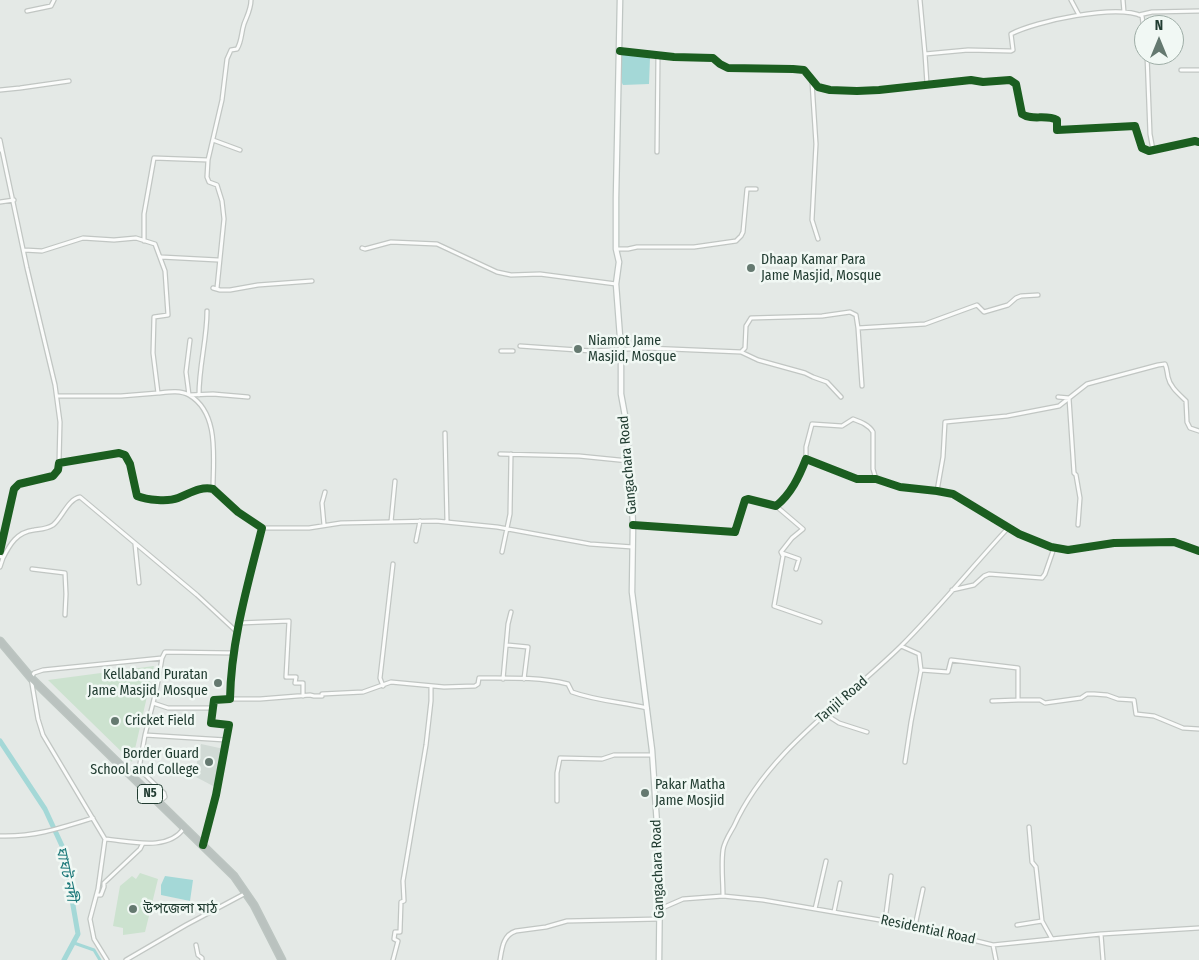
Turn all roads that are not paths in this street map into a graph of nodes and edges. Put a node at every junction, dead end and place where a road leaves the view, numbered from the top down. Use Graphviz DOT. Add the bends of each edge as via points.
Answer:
graph roads {
  1 [pos="54,0"];
  2 [pos="251,0"];
  3 [pos="620,0"];
  4 [pos="920,0"];
  5 [pos="1071,0"];
  6 [pos="1123,0"];
  7 [pos="27,10"];
  8 [pos="1199,11"];
  9 [pos="1124,12"];
  10 [pos="1079,15"];
  11 [pos="1139,15"];
  12 [pos="620,51"];
  13 [pos="925,54"];
  14 [pos="658,55"];
  15 [pos="1147,65"];
  16 [pos="1181,70"];
  17 [pos="1199,70"];
  18 [pos="69,81"];
  19 [pos="812,82"];
  20 [pos="927,84"];
  21 [pos="0,90"];
  22 [pos="0,140"];
  23 [pos="213,140"];
  24 [pos="1199,142"];
  25 [pos="1,150"];
  26 [pos="240,150"];
  27 [pos="1153,150"];
  28 [pos="657,152"];
  29 [pos="208,160"];
  30 [pos="756,189"];
  31 [pos="14,200"];
  32 [pos="0,202"];
  33 [pos="818,239"];
  34 [pos="144,241"];
  35 [pos="362,248"];
  36 [pos="616,249"];
  37 [pos="24,250"];
  38 [pos="161,257"];
  39 [pos="218,260"];
  40 [pos="312,281"];
  41 [pos="616,284"];
  42 [pos="1038,295"];
  43 [pos="207,311"];
  44 [pos="858,328"];
  45 [pos="190,340"];
  46 [pos="520,346"];
  47 [pos="621,350"];
  48 [pos="501,351"];
  49 [pos="513,351"];
  50 [pos="741,352"];
  51 [pos="862,386"];
  52 [pos="158,393"];
  53 [pos="199,395"];
  54 [pos="57,396"];
  55 [pos="248,397"];
  56 [pos="841,397"];
  57 [pos="1058,397"];
  58 [pos="1069,398"];
  59 [pos="1199,431"];
  60 [pos="445,433"];
  61 [pos="500,454"];
  62 [pos="511,454"];
  63 [pos="806,459"];
  64 [pos="629,461"];
  65 [pos="59,463"];
  66 [pos="876,479"];
  67 [pos="395,481"];
  68 [pos="213,489"];
  69 [pos="937,491"];
  70 [pos="324,492"];
  71 [pos="776,506"];
  72 [pos="420,521"];
  73 [pos="391,522"];
  74 [pos="447,522"];
  75 [pos="634,525"];
  76 [pos="1078,525"];
  77 [pos="324,526"];
  78 [pos="262,528"];
  79 [pos="1008,528"];
  80 [pos="507,529"];
  81 [pos="416,541"];
  82 [pos="135,543"];
  83 [pos="632,547"];
  84 [pos="1054,548"];
  85 [pos="0,551"];
  86 [pos="1199,551"];
  87 [pos="502,552"];
  88 [pos="781,553"];
  89 [pos="2,557"];
  90 [pos="393,564"];
  91 [pos="0,567"];
  92 [pos="32,569"];
  93 [pos="796,570"];
  94 [pos="139,583"];
  95 [pos="952,590"];
  96 [pos="511,612"];
  97 [pos="65,615"];
  98 [pos="820,622"];
  99 [pos="239,623"];
  100 [pos="237,632"];
  101 [pos="0,641"];
  102 [pos="507,645"];
  103 [pos="901,646"];
  104 [pos="234,653"];
  105 [pos="162,658"];
  106 [pos="921,670"];
  107 [pos="31,678"];
  108 [pos="503,679"];
  109 [pos="524,679"];
  110 [pos="383,686"];
  111 [pos="431,686"];
  112 [pos="303,696"];
  113 [pos="230,699"];
  114 [pos="1018,700"];
  115 [pos="992,701"];
  116 [pos="153,703"];
  117 [pos="213,708"];
  118 [pos="647,708"];
  119 [pos="825,714"];
  120 [pos="1199,729"];
  121 [pos="867,732"];
  122 [pos="145,735"];
  123 [pos="226,740"];
  124 [pos="652,755"];
  125 [pos="905,762"];
  126 [pos="557,801"];
  127 [pos="159,802"];
  128 [pos="93,818"];
  129 [pos="184,827"];
  130 [pos="1029,827"];
  131 [pos="0,836"];
  132 [pos="105,839"];
  133 [pos="143,843"];
  134 [pos="203,845"];
  135 [pos="826,861"];
  136 [pos="891,876"];
  137 [pos="840,883"];
  138 [pos="923,889"];
  139 [pos="246,893"];
  140 [pos="97,895"];
  141 [pos="723,896"];
  142 [pos="660,909"];
  143 [pos="815,909"];
  144 [pos="834,912"];
  145 [pos="660,918"];
  146 [pos="885,921"];
  147 [pos="1042,921"];
  148 [pos="1017,925"];
  149 [pos="915,926"];
  150 [pos="1199,928"];
  151 [pos="1100,934"];
  152 [pos="1052,939"];
  153 [pos="196,945"];
  154 [pos="993,945"];
  155 [pos="107,960"];
  156 [pos="126,960"];
  157 [pos="202,960"];
  158 [pos="282,960"];
  159 [pos="393,960"];
  160 [pos="500,960"];
  161 [pos="659,960"];
  162 [pos="996,960"];
  163 [pos="1103,960"];
  1 -- 7 [label="street" via="51,6"];
  2 -- 23 [label="street" via="240,44 227,59"];
  3 -- 12 [label="main road, Gangachara Road"];
  4 -- 13 [label="street"];
  5 -- 10 [label="street"];
  6 -- 9 [label="street"];
  8 -- 11 [label="street"];
  9 -- 10 [label="street"];
  9 -- 11 [label="street"];
  10 -- 13 [label="street" via="1012,33 1011,51"];
  12 -- 14 [label="street"];
  12 -- 36 [label="main road, Gangachara Road"];
  13 -- 20 [label="street"];
  14 -- 19 [label="street" via="713,58 728,68 793,68 804,70"];
  14 -- 28 [label="street"];
  15 -- 27 [label="street"];
  16 -- 17 [label="street"];
  18 -- 21 [label="street"];
  19 -- 20 [label="street" via="830,90 857,91"];
  19 -- 33 [label="street" via="816,144 812,220"];
  20 -- 27 [label="street" via="1010,80 1016,84 1021,111 1026,117 1051,117 1057,120 1058,130 1135,126 1142,148"];
  22 -- 25 [label="street"];
  23 -- 26 [label="street"];
  23 -- 29 [label="street"];
  24 -- 27 [label="street"];
  25 -- 31 [label="street"];
  29 -- 34 [label="street" via="154,158 144,214"];
  29 -- 39 [label="street" via="207,177 209,182 217,185 224,219"];
  30 -- 36 [label="street" via="747,189 743,232 736,241 694,247"];
  31 -- 32 [label="street"];
  31 -- 37 [label="street"];
  34 -- 37 [label="street" via="136,238 83,238 42,251"];
  34 -- 38 [label="street" via="155,244"];
  35 -- 41 [label="street" via="391,242 437,244 497,272 564,276"];
  36 -- 41 [label="main road, Gangachara Road" via="619,262"];
  37 -- 54 [label="street"];
  38 -- 39 [label="street"];
  38 -- 52 [label="street" via="168,315 154,317 153,353"];
  39 -- 40 [label="street" via="215,288 230,290"];
  41 -- 47 [label="main road, Gangachara Road"];
  42 -- 44 [label="street" via="1021,296 1008,305 984,312 977,305 968,307 925,324"];
  43 -- 53 [label="street"];
  44 -- 50 [label="street" via="856,315 850,312 751,318 746,326 745,348"];
  44 -- 51 [label="street"];
  45 -- 53 [label="street" via="186,372 189,395"];
  46 -- 47 [label="street"];
  47 -- 50 [label="street"];
  47 -- 64 [label="main road, Gangachara Road" via="621,394"];
  48 -- 49 [label="street"];
  50 -- 56 [label="street" via="827,382"];
  52 -- 54 [label="street"];
  52 -- 68 [label="street" via="189,395 209,417"];
  53 -- 55 [label="street"];
  54 -- 65 [label="street"];
  57 -- 58 [label="street"];
  58 -- 59 [label="street" via="1087,384 1165,364 1172,386 1186,401 1190,428"];
  58 -- 69 [label="street" via="1059,406 1007,416 944,422 943,457"];
  58 -- 76 [label="street" via="1074,473 1080,498"];
  60 -- 74 [label="street"];
  61 -- 62 [label="street"];
  62 -- 64 [label="street"];
  62 -- 80 [label="street" via="511,502"];
  63 -- 66 [label="street" via="857,479"];
  63 -- 66 [label="street" via="812,424 842,426 853,419 873,432"];
  63 -- 71 [label="street" via="791,490"];
  64 -- 75 [label="main road, Gangachara Road"];
  65 -- 68 [label="street" via="119,453 125,455 140,498 176,499 194,490"];
  65 -- 85 [label="street" via="53,476 19,484 14,489"];
  66 -- 69 [label="street" via="900,487"];
  67 -- 73 [label="street"];
  68 -- 78 [label="street"];
  69 -- 79 [label="street" via="953,494"];
  70 -- 77 [label="street"];
  71 -- 75 [label="street" via="745,500 736,530 732,532"];
  71 -- 88 [label="street" via="803,529"];
  72 -- 73 [label="street"];
  72 -- 74 [label="street"];
  72 -- 81 [label="street"];
  73 -- 77 [label="street"];
  74 -- 80 [label="street"];
  75 -- 83 [label="main road, Gangachara Road"];
  77 -- 78 [label="street"];
  78 -- 99 [label="street"];
  79 -- 84 [label="street"];
  79 -- 95 [label="street, Tanjil Road"];
  80 -- 83 [label="street" via="590,544"];
  80 -- 87 [label="street"];
  82 -- 89 [label="street" via="80,497 71,502 58,521 49,527 19,534"];
  82 -- 94 [label="street"];
  82 -- 100 [label="street"];
  83 -- 118 [label="main road, Gangachara Road" via="632,592"];
  84 -- 86 [label="street" via="1068,550 1114,543 1174,542"];
  84 -- 95 [label="street" via="1042,578 989,574 974,585"];
  88 -- 93 [label="street" via="799,559"];
  88 -- 98 [label="street" via="774,606"];
  89 -- 91 [label="street"];
  90 -- 110 [label="street" via="380,678"];
  92 -- 97 [label="street" via="65,573"];
  95 -- 103 [label="street, Tanjil Road"];
  96 -- 102 [label="street"];
  99 -- 100 [label="street"];
  99 -- 112 [label="street" via="289,621 286,677 296,677 296,683 304,683"];
  100 -- 104 [label="street"];
  101 -- 107 [label="highway, N5"];
  102 -- 108 [label="street"];
  102 -- 109 [label="street" via="528,647"];
  103 -- 106 [label="street" via="919,654"];
  103 -- 119 [label="street, Tanjil Road"];
  104 -- 105 [label="street" via="173,651 165,652"];
  104 -- 113 [label="street"];
  105 -- 107 [label="street" via="43,670"];
  105 -- 116 [label="street"];
  106 -- 114 [label="street" via="948,672 951,660 1018,668"];
  106 -- 125 [label="street"];
  107 -- 127 [label="highway, N5"];
  107 -- 128 [label="street" via="43,735"];
  108 -- 109 [label="street"];
  108 -- 111 [label="street" via="479,678 475,686"];
  109 -- 118 [label="street" via="552,680 568,684 572,692 591,699"];
  110 -- 111 [label="street" via="390,682"];
  110 -- 112 [label="street" via="363,692"];
  111 -- 159 [label="street" via="426,745 403,881 400,932 395,932 394,939 398,941"];
  112 -- 113 [label="street"];
  113 -- 117 [label="street" via="214,700"];
  114 -- 115 [label="street"];
  114 -- 120 [label="street" via="1045,703 1081,698 1087,694 1107,695 1134,700 1136,714 1154,716 1183,728"];
  116 -- 117 [label="street" via="168,708"];
  116 -- 122 [label="street"];
  117 -- 123 [label="street" via="211,723 229,725"];
  118 -- 124 [label="main road, Gangachara Road"];
  119 -- 121 [label="street" via="839,723"];
  119 -- 141 [label="street, Tanjil Road" via="792,743 740,812 723,849"];
  122 -- 123 [label="street"];
  122 -- 127 [label="street" via="139,769 164,793 165,797"];
  123 -- 134 [label="street"];
  124 -- 126 [label="street" via="560,758"];
  124 -- 142 [label="main road, Gangachara Road"];
  127 -- 129 [label="highway, N5"];
  128 -- 131 [label="street" via="42,833"];
  128 -- 132 [label="street"];
  129 -- 133 [label="street" via="180,833 159,844"];
  129 -- 134 [label="highway, N5"];
  130 -- 147 [label="street"];
  132 -- 133 [label="street"];
  132 -- 140 [label="street"];
  133 -- 140 [label="street" via="140,850 104,883 101,895"];
  134 -- 139 [label="highway, N5"];
  135 -- 143 [label="street"];
  136 -- 146 [label="street"];
  137 -- 144 [label="street"];
  138 -- 149 [label="street"];
  139 -- 156 [label="street"];
  139 -- 158 [label="highway, N5"];
  140 -- 155 [label="street" via="90,919 94,939"];
  141 -- 142 [label="street, Residential Road" via="683,899"];
  141 -- 143 [label="street, Residential Road"];
  142 -- 145 [label="main road, Gangachara Road"];
  143 -- 144 [label="street, Residential Road"];
  144 -- 146 [label="street, Residential Road"];
  145 -- 160 [label="street" via="567,921 516,930 505,939"];
  145 -- 161 [label="main road, Gangachara Road"];
  146 -- 149 [label="street, Residential Road"];
  147 -- 148 [label="street"];
  147 -- 152 [label="street"];
  149 -- 154 [label="street, Residential Road"];
  150 -- 151 [label="street, Residential Road"];
  151 -- 152 [label="street, Residential Road"];
  151 -- 163 [label="street"];
  152 -- 154 [label="street, Residential Road"];
  153 -- 157 [label="street"];
  154 -- 162 [label="street"];
}
